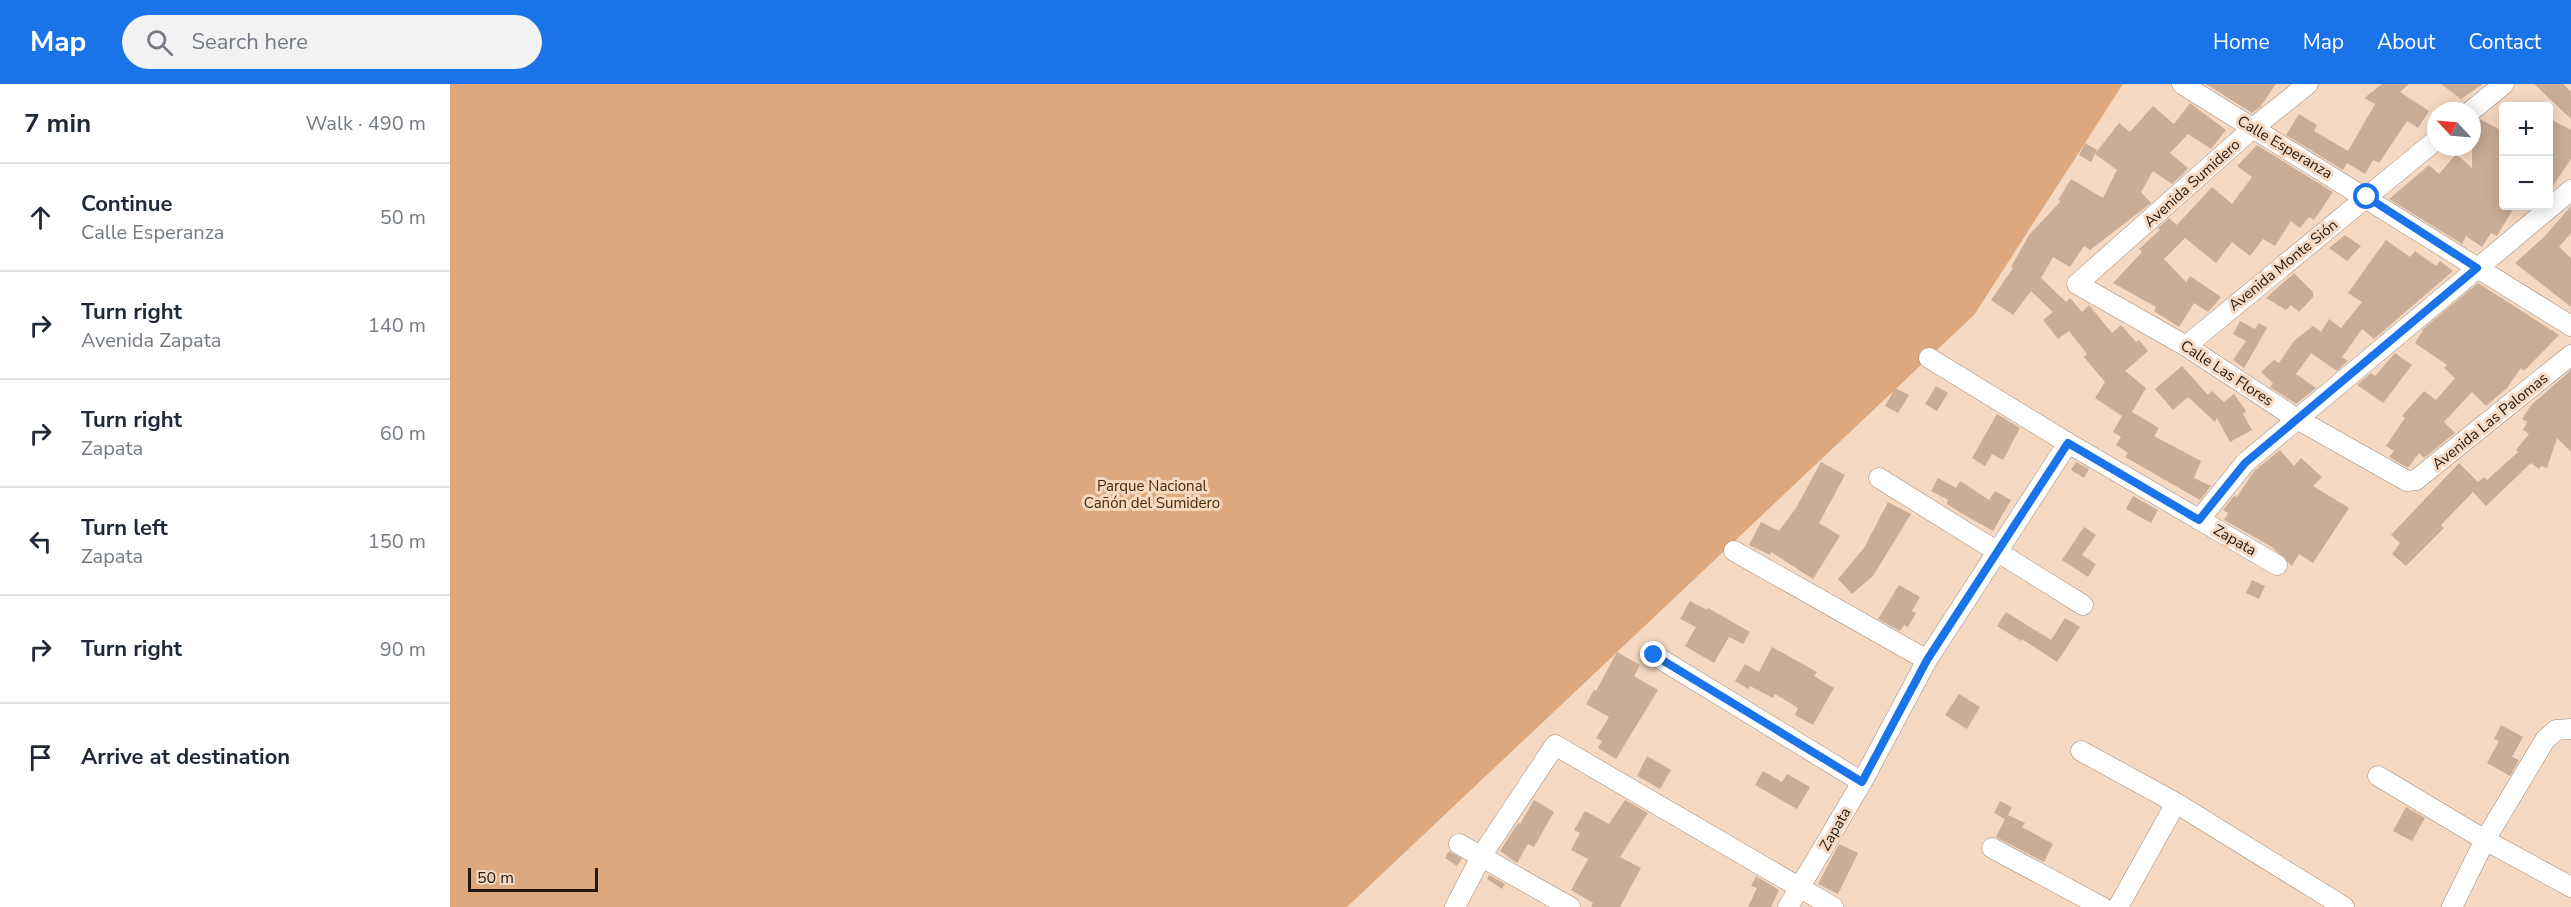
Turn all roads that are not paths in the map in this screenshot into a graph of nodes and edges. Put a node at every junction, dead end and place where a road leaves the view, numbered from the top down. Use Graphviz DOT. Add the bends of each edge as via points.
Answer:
graph roads {
  1 [pos="2182,84"];
  2 [pos="2308,84"];
  3 [pos="2504,84"];
  4 [pos="2481,103"];
  5 [pos="2253,128"];
  6 [pos="2427,147"];
  7 [pos="2571,190"];
  8 [pos="2367,197"];
  9 [pos="2477,268"];
  10 [pos="2077,284"];
  11 [pos="2571,326"];
  12 [pos="2186,346"];
  13 [pos="2571,355"];
  14 [pos="1929,358"];
  15 [pos="2297,419"];
  16 [pos="2068,443"];
  17 [pos="1879,478"];
  18 [pos="2406,481"];
  19 [pos="2199,520"];
  20 [pos="1734,551"];
  21 [pos="1996,552"];
  22 [pos="2277,565"];
  23 [pos="2083,605"];
  24 [pos="1654,655"];
  25 [pos="1927,660"];
  26 [pos="2571,729"];
  27 [pos="2081,751"];
  28 [pos="2378,776"];
  29 [pos="1862,782"];
  30 [pos="2176,803"];
  31 [pos="2485,840"];
  32 [pos="1459,844"];
  33 [pos="1992,848"];
  34 [pos="1482,855"];
  35 [pos="2571,886"];
  36 [pos="1801,888"];
  37 [pos="1455,907"];
  38 [pos="1570,907"];
  39 [pos="1788,907"];
  40 [pos="1833,907"];
  41 [pos="2102,907"];
  42 [pos="2118,907"];
  43 [pos="2344,907"];
  44 [pos="2452,907"];
  1 -- 5 [label="street, Calle Esperanza"];
  2 -- 5 [label="street, Avenida Sumidero"];
  3 -- 4 [label="street"];
  5 -- 8 [label="street, Calle Esperanza"];
  5 -- 10 [label="street, Avenida Sumidero"];
  6 -- 8 [label="street, Avenida Monte Sión"];
  7 -- 9 [label="street"];
  8 -- 9 [label="street, Calle Esperanza"];
  8 -- 12 [label="street, Avenida Monte Sión"];
  9 -- 11 [label="street, Calle Esperanza"];
  9 -- 15 [label="street"];
  10 -- 12 [label="street, Calle Las Flores"];
  12 -- 15 [label="street, Calle Las Flores"];
  13 -- 18 [label="street, Avenida Las Palomas" via="2416,480"];
  14 -- 16 [label="street, Zapata"];
  15 -- 18 [label="street, Calle Las Flores"];
  15 -- 19 [label="street" via="2245,463"];
  16 -- 19 [label="street, Zapata"];
  16 -- 21 [label="street, Zapata"];
  17 -- 21 [label="street"];
  19 -- 22 [label="street, Zapata"];
  20 -- 25 [label="street"];
  21 -- 23 [label="street"];
  21 -- 25 [label="street, Zapata"];
  24 -- 29 [label="street"];
  25 -- 29 [label="street, Zapata"];
  26 -- 31 [label="street" via="2556,730 2545,740"];
  27 -- 30 [label="street"];
  28 -- 31 [label="street"];
  29 -- 36 [label="street, Zapata"];
  30 -- 42 [label="street"];
  30 -- 43 [label="street"];
  31 -- 35 [label="street"];
  31 -- 44 [label="street"];
  32 -- 34 [label="street"];
  33 -- 41 [label="street"];
  34 -- 36 [label="street" via="1555,745"];
  34 -- 37 [label="street"];
  34 -- 38 [label="street"];
  36 -- 39 [label="street, Zapata"];
  36 -- 40 [label="street"];
}
